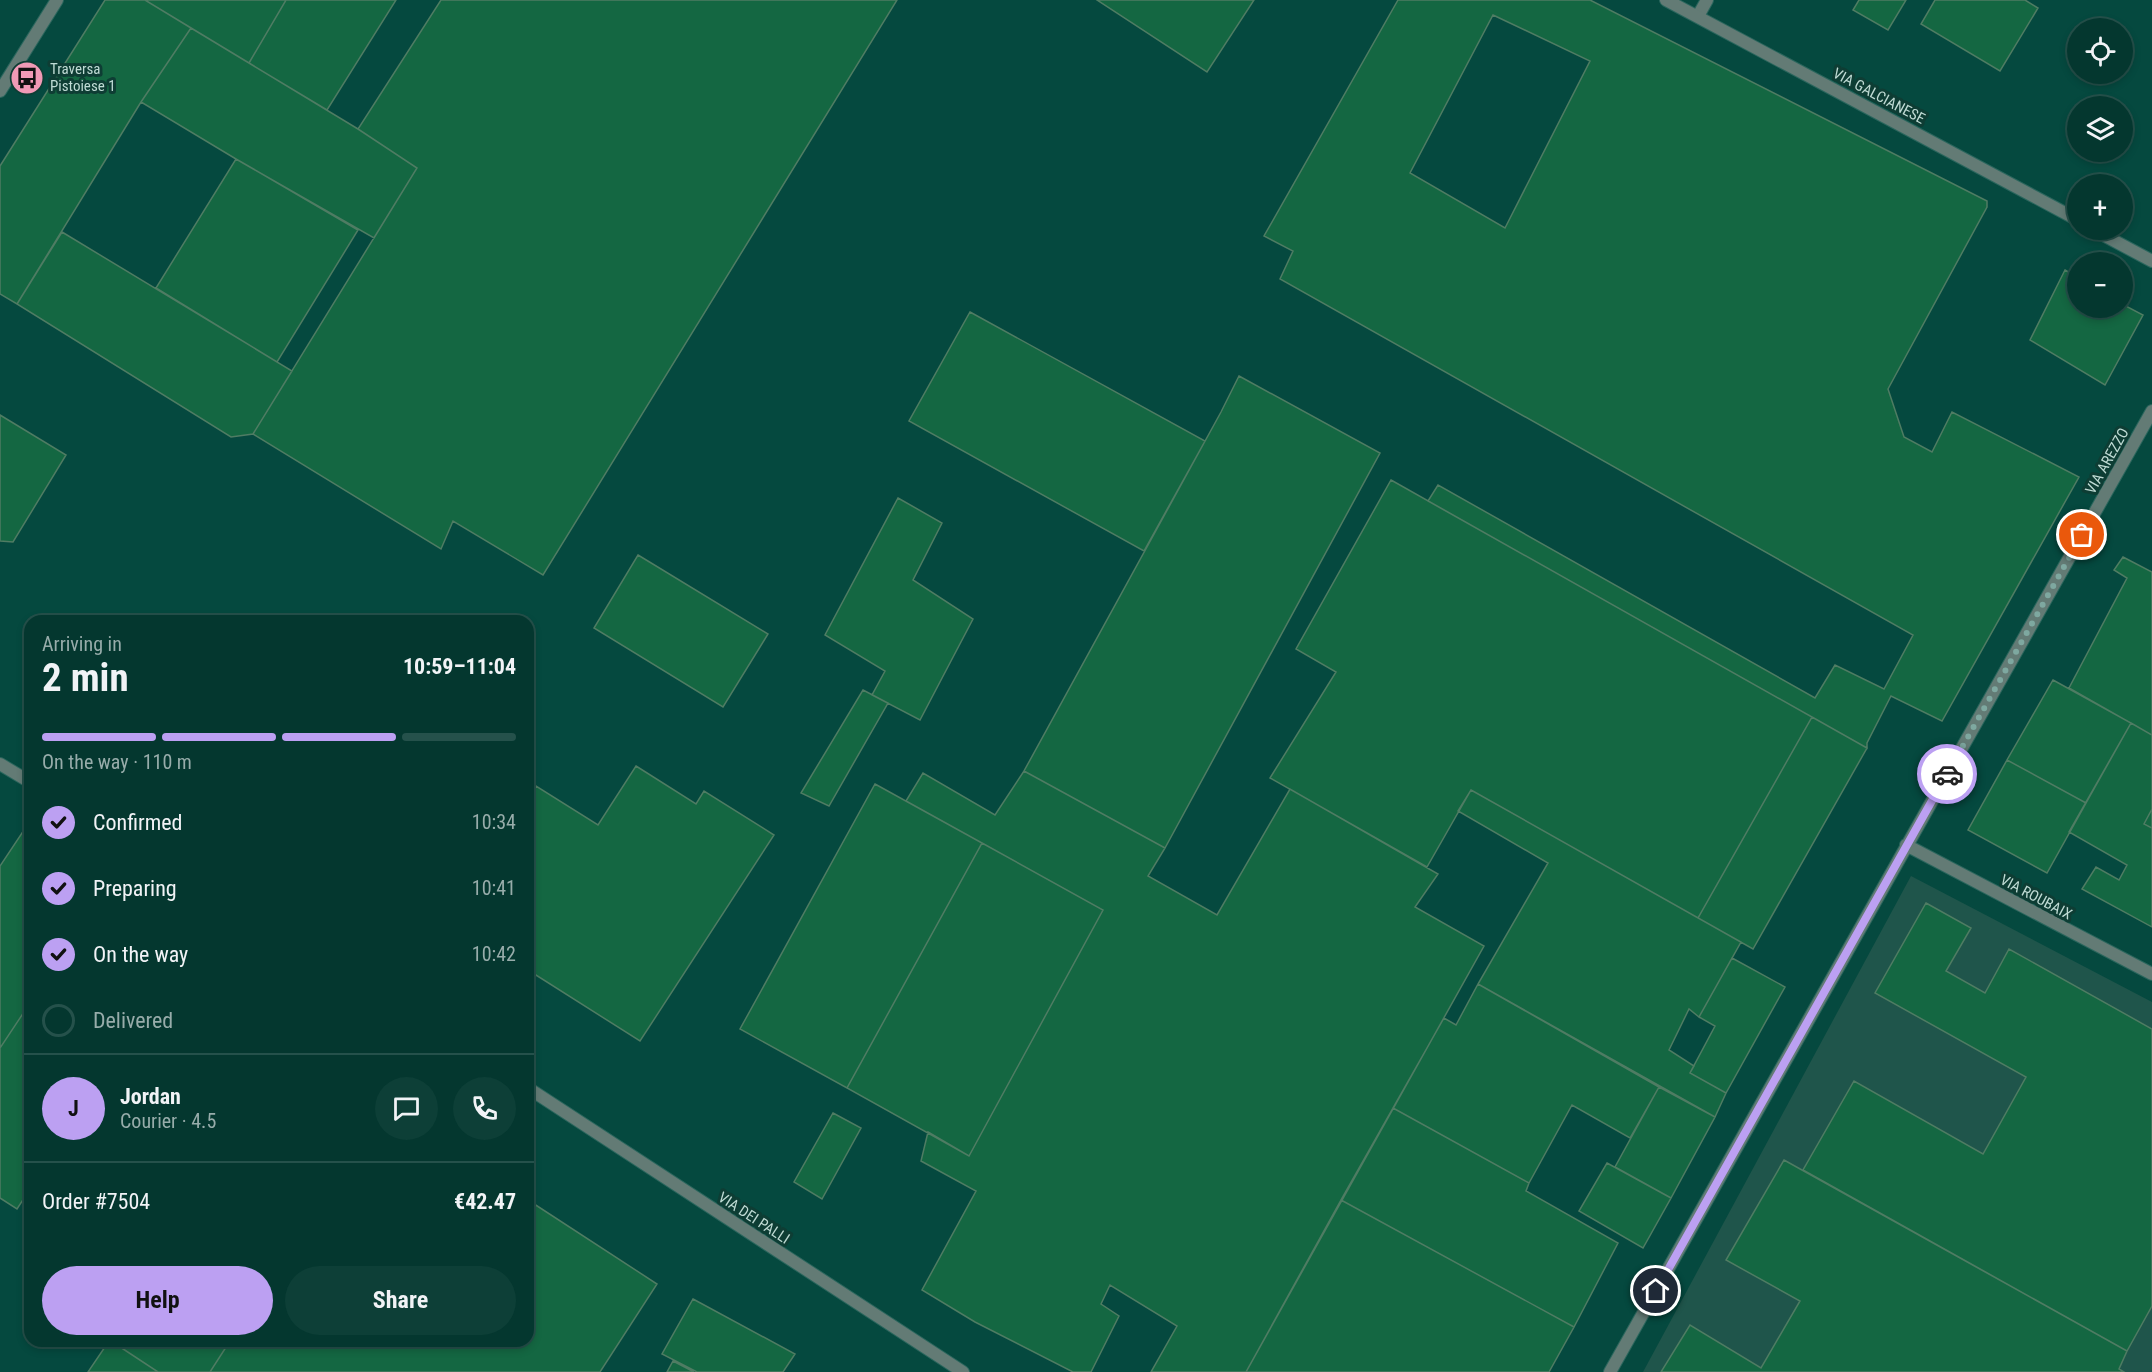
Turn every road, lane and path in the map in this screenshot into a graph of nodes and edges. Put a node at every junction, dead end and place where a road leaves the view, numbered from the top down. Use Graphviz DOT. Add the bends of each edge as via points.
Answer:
graph roads {
  1 [pos="57,0"];
  2 [pos="1666,0"];
  3 [pos="1707,0"];
  4 [pos="1698,16"];
  5 [pos="0,91"];
  6 [pos="2067,214"];
  7 [pos="2113,240"];
  8 [pos="2152,261"];
  9 [pos="2152,411"];
  10 [pos="0,764"];
  11 [pos="24,778"];
  12 [pos="1906,845"];
  13 [pos="2152,974"];
  14 [pos="534,1092"];
  15 [pos="963,1372"];
  16 [pos="1610,1372"];
  1 -- 5 [label="street"];
  2 -- 4 [label="street, VIA GALCIANESE"];
  3 -- 4 [label="street"];
  4 -- 6 [label="street, VIA GALCIANESE"];
  7 -- 8 [label="street"];
  9 -- 12 [label="street, VIA AREZZO"];
  10 -- 11 [label="street"];
  12 -- 13 [label="street, VIA ROUBAIX"];
  12 -- 16 [label="street, VIA AREZZO"];
  14 -- 15 [label="street, VIA DEI PALLI"];
}
